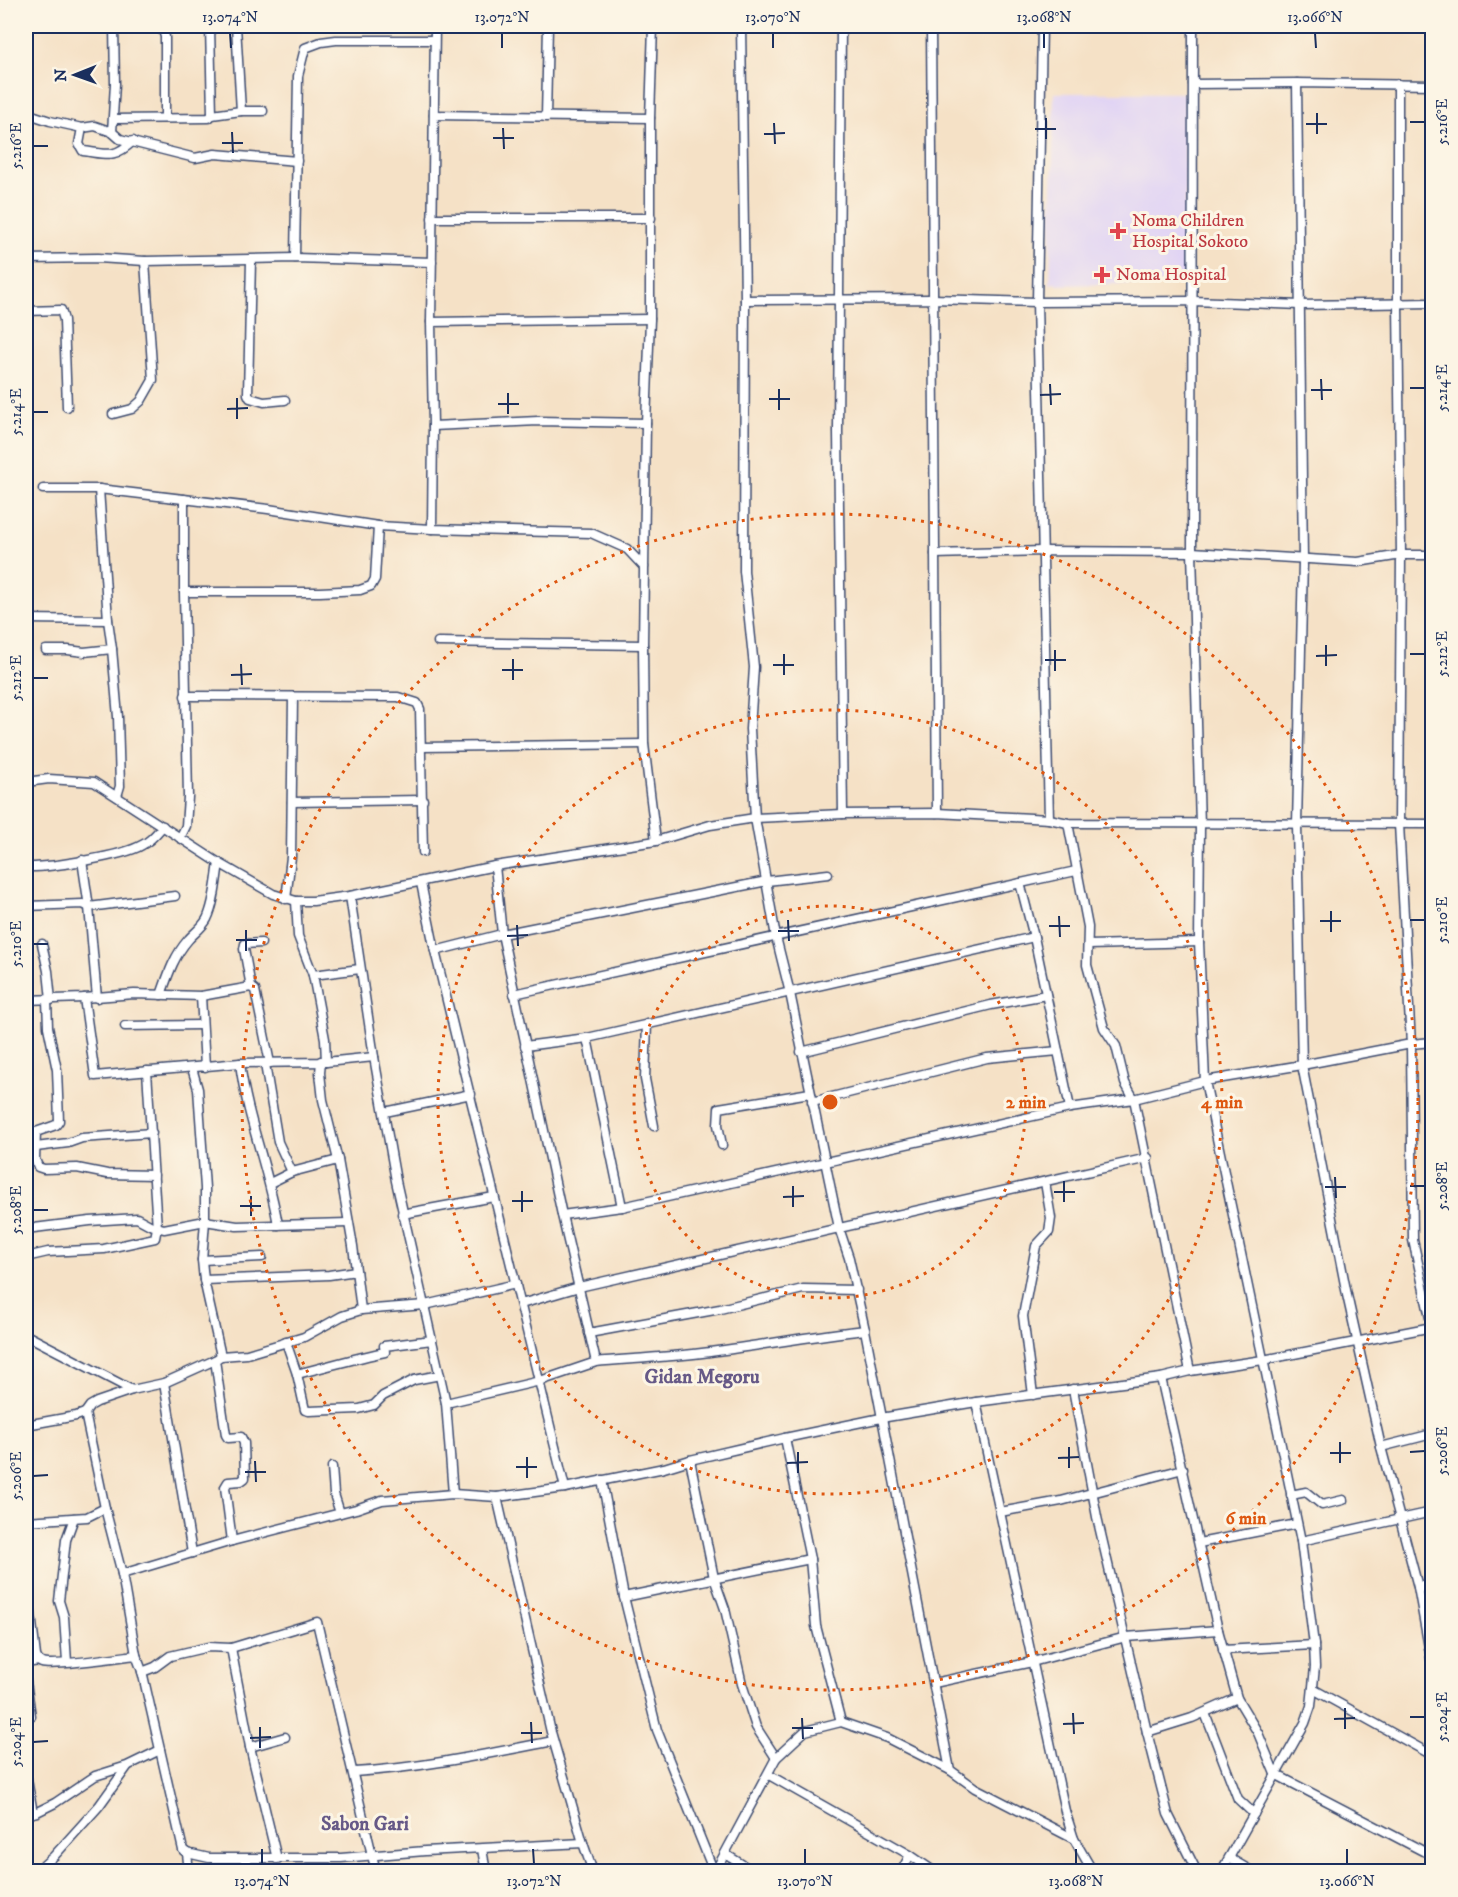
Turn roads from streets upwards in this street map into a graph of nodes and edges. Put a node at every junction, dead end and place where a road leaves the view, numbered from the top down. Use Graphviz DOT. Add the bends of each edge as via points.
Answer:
graph roads {
  1 [pos="114,26"];
  2 [pos="162,26"];
  3 [pos="210,26"];
  4 [pos="236,26"];
  5 [pos="435,26"];
  6 [pos="548,26"];
  7 [pos="653,26"];
  8 [pos="741,26"];
  9 [pos="841,26"];
  10 [pos="931,26"];
  11 [pos="1042,26"];
  12 [pos="1193,26"];
  13 [pos="434,40"];
  14 [pos="1193,84"];
  15 [pos="1297,84"];
  16 [pos="1398,84"];
  17 [pos="1432,85"];
  18 [pos="241,111"];
  19 [pos="263,111"];
  20 [pos="26,113"];
  21 [pos="212,115"];
  22 [pos="434,116"];
  23 [pos="165,117"];
  24 [pos="546,117"];
  25 [pos="650,118"];
  26 [pos="114,119"];
  27 [pos="82,128"];
  28 [pos="111,132"];
  29 [pos="133,141"];
  30 [pos="297,161"];
  31 [pos="432,218"];
  32 [pos="651,218"];
  33 [pos="295,258"];
  34 [pos="26,259"];
  35 [pos="251,260"];
  36 [pos="145,261"];
  37 [pos="432,262"];
  38 [pos="933,299"];
  39 [pos="745,300"];
  40 [pos="839,301"];
  41 [pos="1193,301"];
  42 [pos="1037,302"];
  43 [pos="1398,303"];
  44 [pos="1432,303"];
  45 [pos="1300,305"];
  46 [pos="26,310"];
  47 [pos="650,319"];
  48 [pos="431,321"];
  49 [pos="285,400"];
  50 [pos="67,407"];
  51 [pos="113,414"];
  52 [pos="646,423"];
  53 [pos="433,426"];
  54 [pos="43,489"];
  55 [pos="99,489"];
  56 [pos="184,499"];
  57 [pos="378,526"];
  58 [pos="432,529"];
  59 [pos="1042,551"];
  60 [pos="1192,552"];
  61 [pos="934,554"];
  62 [pos="1401,555"];
  63 [pos="1432,555"];
  64 [pos="1303,560"];
  65 [pos="644,567"];
  66 [pos="184,592"];
  67 [pos="26,619"];
  68 [pos="108,620"];
  69 [pos="438,642"];
  70 [pos="643,645"];
  71 [pos="112,648"];
  72 [pos="46,651"];
  73 [pos="185,696"];
  74 [pos="293,697"];
  75 [pos="644,744"];
  76 [pos="422,747"];
  77 [pos="26,782"];
  78 [pos="117,796"];
  79 [pos="423,800"];
  80 [pos="292,802"];
  81 [pos="937,813"];
  82 [pos="843,814"];
  83 [pos="755,818"];
  84 [pos="1048,819"];
  85 [pos="1068,823"];
  86 [pos="1399,824"];
  87 [pos="1432,824"];
  88 [pos="1200,825"];
  89 [pos="1297,825"];
  90 [pos="163,826"];
  91 [pos="180,838"];
  92 [pos="656,841"];
  93 [pos="423,852"];
  94 [pos="82,860"];
  95 [pos="219,863"];
  96 [pos="495,866"];
  97 [pos="26,867"];
  98 [pos="1076,871"];
  99 [pos="828,874"];
  100 [pos="767,881"];
  101 [pos="421,883"];
  102 [pos="1020,883"];
  103 [pos="175,896"];
  104 [pos="350,896"];
  105 [pos="286,899"];
  106 [pos="296,901"];
  107 [pos="26,906"];
  108 [pos="89,907"];
  109 [pos="502,934"];
  110 [pos="776,937"];
  111 [pos="1034,937"];
  112 [pos="1199,942"];
  113 [pos="261,943"];
  114 [pos="42,944"];
  115 [pos="1089,945"];
  116 [pos="435,951"];
  117 [pos="360,969"];
  118 [pos="313,975"];
  119 [pos="250,987"];
  120 [pos="790,993"];
  121 [pos="514,994"];
  122 [pos="161,995"];
  123 [pos="1046,995"];
  124 [pos="201,996"];
  125 [pos="97,998"];
  126 [pos="84,999"];
  127 [pos="26,1000"];
  128 [pos="49,1000"];
  129 [pos="646,1024"];
  130 [pos="202,1025"];
  131 [pos="125,1026"];
  132 [pos="587,1038"];
  133 [pos="1432,1042"];
  134 [pos="1411,1044"];
  135 [pos="525,1046"];
  136 [pos="1058,1051"];
  137 [pos="801,1052"];
  138 [pos="374,1057"];
  139 [pos="324,1061"];
  140 [pos="240,1064"];
  141 [pos="268,1064"];
  142 [pos="1302,1065"];
  143 [pos="205,1067"];
  144 [pos="192,1068"];
  145 [pos="147,1071"];
  146 [pos="1205,1081"];
  147 [pos="471,1094"];
  148 [pos="811,1097"];
  149 [pos="1134,1099"];
  150 [pos="1070,1108"];
  151 [pos="384,1112"];
  152 [pos="654,1126"];
  153 [pos="152,1133"];
  154 [pos="722,1145"];
  155 [pos="36,1147"];
  156 [pos="1148,1158"];
  157 [pos="35,1159"];
  158 [pos="338,1160"];
  159 [pos="825,1161"];
  160 [pos="26,1162"];
  161 [pos="292,1172"];
  162 [pos="154,1175"];
  163 [pos="1045,1182"];
  164 [pos="270,1183"];
  165 [pos="494,1197"];
  166 [pos="622,1207"];
  167 [pos="402,1214"];
  168 [pos="562,1215"];
  169 [pos="205,1221"];
  170 [pos="348,1223"];
  171 [pos="278,1225"];
  172 [pos="157,1228"];
  173 [pos="839,1228"];
  174 [pos="26,1229"];
  175 [pos="26,1257"];
  176 [pos="262,1257"];
  177 [pos="202,1260"];
  178 [pos="356,1271"];
  179 [pos="204,1280"];
  180 [pos="516,1284"];
  181 [pos="579,1287"];
  182 [pos="857,1290"];
  183 [pos="521,1304"];
  184 [pos="425,1305"];
  185 [pos="361,1310"];
  186 [pos="1432,1328"];
  187 [pos="866,1330"];
  188 [pos="589,1333"];
  189 [pos="26,1335"];
  190 [pos="432,1340"];
  191 [pos="286,1342"];
  192 [pos="1358,1342"];
  193 [pos="218,1358"];
  194 [pos="1263,1360"];
  195 [pos="596,1362"];
  196 [pos="1190,1371"];
  197 [pos="297,1374"];
  198 [pos="440,1375"];
  199 [pos="1161,1378"];
  200 [pos="540,1382"];
  201 [pos="164,1383"];
  202 [pos="1073,1389"];
  203 [pos="132,1390"];
  204 [pos="1033,1395"];
  205 [pos="976,1402"];
  206 [pos="446,1403"];
  207 [pos="85,1413"];
  208 [pos="881,1418"];
  209 [pos="26,1425"];
  210 [pos="1432,1434"];
  211 [pos="785,1438"];
  212 [pos="1381,1447"];
  213 [pos="690,1460"];
  214 [pos="332,1467"];
  215 [pos="1183,1469"];
  216 [pos="602,1480"];
  217 [pos="565,1488"];
  218 [pos="1092,1493"];
  219 [pos="453,1494"];
  220 [pos="1291,1495"];
  221 [pos="497,1497"];
  222 [pos="1343,1500"];
  223 [pos="105,1508"];
  224 [pos="1000,1512"];
  225 [pos="1432,1512"];
  226 [pos="340,1513"];
  227 [pos="74,1518"];
  228 [pos="1399,1519"];
  229 [pos="26,1521"];
  230 [pos="1297,1524"];
  231 [pos="232,1540"];
  232 [pos="1301,1541"];
  233 [pos="1199,1543"];
  234 [pos="192,1553"];
  235 [pos="810,1559"];
  236 [pos="26,1574"];
  237 [pos="122,1574"];
  238 [pos="714,1578"];
  239 [pos="1432,1584"];
  240 [pos="1418,1587"];
  241 [pos="624,1597"];
  242 [pos="1218,1630"];
  243 [pos="1126,1637"];
  244 [pos="1314,1645"];
  245 [pos="231,1648"];
  246 [pos="1223,1650"];
  247 [pos="136,1655"];
  248 [pos="39,1661"];
  249 [pos="67,1662"];
  250 [pos="1032,1662"];
  251 [pos="26,1663"];
  252 [pos="1432,1664"];
  253 [pos="142,1672"];
  254 [pos="26,1682"];
  255 [pos="934,1683"];
  256 [pos="1313,1689"];
  257 [pos="1237,1698"];
  258 [pos="1205,1713"];
  259 [pos="26,1718"];
  260 [pos="841,1722"];
  261 [pos="1147,1732"];
  262 [pos="285,1737"];
  263 [pos="553,1741"];
  264 [pos="250,1746"];
  265 [pos="160,1750"];
  266 [pos="1432,1755"];
  267 [pos="776,1758"];
  268 [pos="127,1766"];
  269 [pos="950,1770"];
  270 [pos="354,1772"];
  271 [pos="26,1774"];
  272 [pos="1275,1774"];
  273 [pos="769,1776"];
  274 [pos="29,1813"];
  275 [pos="1254,1814"];
  276 [pos="1074,1839"];
  277 [pos="583,1844"];
  278 [pos="482,1849"];
  279 [pos="187,1853"];
  280 [pos="1432,1853"];
  281 [pos="725,1854"];
  282 [pos="372,1855"];
  283 [pos="910,1855"];
  284 [pos="277,1858"];
  285 [pos="1229,1858"];
  286 [pos="1432,1866"];
  287 [pos="1091,1871"];
  288 [pos="36,1872"];
  289 [pos="189,1872"];
  290 [pos="376,1872"];
  291 [pos="486,1872"];
  292 [pos="593,1872"];
  293 [pos="715,1872"];
  294 [pos="754,1872"];
  295 [pos="901,1872"];
  296 [pos="935,1872"];
  297 [pos="1197,1872"];
  298 [pos="1221,1872"];
  299 [pos="1253,1872"];
  300 [pos="1430,1872"];
  1 -- 26 [label="street"];
  2 -- 23 [label="street"];
  3 -- 21 [label="street"];
  4 -- 18 [label="street"];
  5 -- 13 [label="street"];
  6 -- 24 [label="street"];
  7 -- 25 [label="street"];
  8 -- 39 [label="street"];
  9 -- 40 [label="street"];
  10 -- 38 [label="street"];
  11 -- 42 [label="street"];
  12 -- 14 [label="street"];
  13 -- 22 [label="street"];
  13 -- 30 [label="street" via="336,40 305,48 298,76"];
  14 -- 15 [label="street"];
  14 -- 41 [label="street"];
  15 -- 16 [label="street"];
  15 -- 45 [label="street"];
  16 -- 17 [label="street"];
  16 -- 43 [label="street"];
  18 -- 19 [label="street"];
  18 -- 21 [label="street"];
  20 -- 27 [label="street"];
  21 -- 23 [label="street"];
  22 -- 24 [label="street"];
  22 -- 31 [label="street"];
  23 -- 26 [label="street"];
  24 -- 25 [label="street"];
  25 -- 32 [label="street"];
  26 -- 28 [label="street"];
  27 -- 28 [label="street" via="95,126"];
  27 -- 29 [label="street" via="79,144 83,151 120,153"];
  28 -- 29 [label="street" via="120,139"];
  29 -- 30 [label="street" via="195,158 215,154"];
  30 -- 33 [label="street"];
  31 -- 32 [label="street"];
  31 -- 37 [label="street"];
  32 -- 47 [label="street"];
  33 -- 35 [label="street"];
  33 -- 37 [label="street"];
  34 -- 36 [label="street"];
  35 -- 36 [label="street"];
  35 -- 49 [label="street" via="248,394 264,402"];
  36 -- 51 [label="street" via="153,380 132,409"];
  37 -- 48 [label="street"];
  38 -- 40 [label="street"];
  38 -- 42 [label="street"];
  38 -- 61 [label="street"];
  39 -- 40 [label="street"];
  39 -- 83 [label="street" via="744,570 754,667 750,729"];
  40 -- 82 [label="street"];
  41 -- 42 [label="street"];
  41 -- 45 [label="street"];
  41 -- 60 [label="street"];
  42 -- 59 [label="street"];
  43 -- 44 [label="street"];
  43 -- 45 [label="street"];
  43 -- 62 [label="street"];
  45 -- 64 [label="street"];
  46 -- 50 [label="street" via="61,310"];
  47 -- 48 [label="street"];
  47 -- 52 [label="street"];
  48 -- 53 [label="street"];
  52 -- 53 [label="street" via="538,421"];
  52 -- 65 [label="street"];
  53 -- 58 [label="street"];
  54 -- 55 [label="street"];
  55 -- 56 [label="street"];
  55 -- 68 [label="street"];
  56 -- 57 [label="street"];
  56 -- 66 [label="street"];
  57 -- 58 [label="street"];
  57 -- 66 [label="street" via="375,579 371,586 360,590"];
  58 -- 65 [label="street" via="591,533 627,549"];
  59 -- 60 [label="street"];
  59 -- 61 [label="street"];
  59 -- 84 [label="street"];
  60 -- 64 [label="street"];
  60 -- 88 [label="street"];
  61 -- 81 [label="street"];
  62 -- 63 [label="street"];
  62 -- 64 [label="street" via="1358,562"];
  62 -- 86 [label="street"];
  64 -- 89 [label="street"];
  65 -- 70 [label="street"];
  66 -- 73 [label="street"];
  67 -- 68 [label="street"];
  68 -- 71 [label="street"];
  69 -- 70 [label="street"];
  70 -- 75 [label="street"];
  71 -- 72 [label="street"];
  71 -- 78 [label="street" via="120,772"];
  73 -- 74 [label="street"];
  73 -- 91 [label="street" via="188,797 186,826"];
  74 -- 76 [label="street" via="410,699 420,709"];
  74 -- 80 [label="street"];
  75 -- 76 [label="street"];
  75 -- 92 [label="street"];
  76 -- 79 [label="street"];
  77 -- 78 [label="street" via="85,780"];
  78 -- 90 [label="street"];
  79 -- 80 [label="street"];
  79 -- 93 [label="street"];
  80 -- 105 [label="street"];
  81 -- 82 [label="street"];
  81 -- 84 [label="street"];
  82 -- 83 [label="street"];
  83 -- 92 [label="street" via="711,825"];
  83 -- 100 [label="street"];
  84 -- 85 [label="street"];
  85 -- 88 [label="street"];
  85 -- 98 [label="street"];
  86 -- 87 [label="street"];
  86 -- 89 [label="street"];
  86 -- 134 [label="street"];
  88 -- 89 [label="street"];
  88 -- 112 [label="street"];
  89 -- 142 [label="street"];
  90 -- 91 [label="street"];
  90 -- 94 [label="street" via="141,846"];
  91 -- 95 [label="street"];
  92 -- 96 [label="street"];
  94 -- 97 [label="street"];
  94 -- 108 [label="street"];
  95 -- 105 [label="street"];
  95 -- 122 [label="street" via="206,920 170,967"];
  96 -- 101 [label="street"];
  96 -- 109 [label="street"];
  98 -- 102 [label="street"];
  98 -- 115 [label="street"];
  99 -- 100 [label="street"];
  100 -- 109 [label="street"];
  100 -- 110 [label="street"];
  101 -- 104 [label="street"];
  101 -- 116 [label="street"];
  102 -- 110 [label="street"];
  102 -- 111 [label="street"];
  103 -- 108 [label="street"];
  104 -- 106 [label="street"];
  104 -- 117 [label="street"];
  105 -- 106 [label="street"];
  106 -- 118 [label="street" via="300,942"];
  107 -- 108 [label="street"];
  108 -- 125 [label="street"];
  109 -- 116 [label="street"];
  109 -- 121 [label="street"];
  110 -- 120 [label="street"];
  110 -- 121 [label="street"];
  111 -- 120 [label="street"];
  111 -- 123 [label="street"];
  112 -- 115 [label="street"];
  112 -- 146 [label="street"];
  113 -- 119 [label="street" via="244,946"];
  114 -- 128 [label="street"];
  115 -- 149 [label="street" via="1088,965 1104,1028 1116,1046 1125,1083"];
  116 -- 147 [label="street"];
  117 -- 118 [label="street"];
  117 -- 138 [label="street"];
  118 -- 139 [label="street" via="325,1039"];
  119 -- 124 [label="street"];
  119 -- 141 [label="street" via="255,990"];
  120 -- 129 [label="street"];
  120 -- 137 [label="street"];
  121 -- 135 [label="street"];
  122 -- 124 [label="street"];
  122 -- 125 [label="street"];
  123 -- 136 [label="street"];
  123 -- 137 [label="street"];
  124 -- 130 [label="street"];
  125 -- 126 [label="street"];
  126 -- 128 [label="street"];
  126 -- 145 [label="street" via="94,1076"];
  127 -- 128 [label="street"];
  128 -- 155 [label="street" via="59,1121 36,1132"];
  129 -- 132 [label="street"];
  129 -- 152 [label="street" via="645,1078"];
  130 -- 131 [label="street"];
  130 -- 143 [label="street"];
  132 -- 135 [label="street"];
  132 -- 166 [label="street"];
  133 -- 134 [label="street"];
  134 -- 142 [label="street"];
  134 -- 186 [label="street" via="1413,1240"];
  135 -- 168 [label="street"];
  136 -- 148 [label="street" via="987,1058"];
  136 -- 150 [label="street"];
  137 -- 148 [label="street"];
  138 -- 139 [label="street"];
  138 -- 151 [label="street"];
  139 -- 141 [label="street"];
  139 -- 158 [label="street" via="320,1073 323,1100"];
  140 -- 141 [label="street"];
  140 -- 143 [label="street"];
  140 -- 164 [label="street" via="245,1098"];
  141 -- 161 [label="street" via="278,1142"];
  142 -- 146 [label="street"];
  142 -- 192 [label="street"];
  143 -- 144 [label="street"];
  144 -- 145 [label="street"];
  144 -- 169 [label="street" via="198,1089"];
  145 -- 153 [label="street"];
  146 -- 149 [label="street"];
  146 -- 194 [label="street"];
  147 -- 151 [label="street"];
  147 -- 165 [label="street"];
  148 -- 154 [label="street" via="719,1108"];
  148 -- 159 [label="street"];
  149 -- 150 [label="street"];
  149 -- 156 [label="street"];
  150 -- 159 [label="street"];
  151 -- 167 [label="street"];
  153 -- 155 [label="street" via="82,1138"];
  153 -- 162 [label="street"];
  155 -- 157 [label="street"];
  156 -- 163 [label="street"];
  156 -- 196 [label="street"];
  157 -- 160 [label="street"];
  157 -- 162 [label="street" via="38,1167 44,1169"];
  158 -- 161 [label="street"];
  158 -- 170 [label="street"];
  159 -- 166 [label="street"];
  159 -- 173 [label="street"];
  161 -- 164 [label="street"];
  162 -- 172 [label="street"];
  163 -- 173 [label="street"];
  163 -- 204 [label="street" via="1051,1218 1049,1232 1036,1246 1023,1316"];
  164 -- 171 [label="street"];
  165 -- 167 [label="street"];
  165 -- 180 [label="street"];
  166 -- 168 [label="street"];
  167 -- 184 [label="street"];
  168 -- 181 [label="street"];
  169 -- 171 [label="street" via="237,1226"];
  169 -- 172 [label="street"];
  169 -- 177 [label="street"];
  170 -- 171 [label="street"];
  170 -- 178 [label="street"];
  172 -- 174 [label="street" via="137,1218"];
  172 -- 175 [label="street" via="155,1238 146,1240 104,1249"];
  173 -- 181 [label="street"];
  173 -- 182 [label="street"];
  176 -- 177 [label="street"];
  177 -- 179 [label="street"];
  178 -- 179 [label="street"];
  178 -- 185 [label="street"];
  179 -- 193 [label="street"];
  180 -- 183 [label="street"];
  180 -- 184 [label="street"];
  181 -- 183 [label="street"];
  181 -- 188 [label="street"];
  182 -- 187 [label="street"];
  182 -- 188 [label="street" via="802,1289"];
  183 -- 200 [label="street"];
  184 -- 185 [label="street"];
  184 -- 190 [label="street"];
  185 -- 191 [label="street"];
  186 -- 192 [label="street"];
  187 -- 195 [label="street" via="702,1353"];
  187 -- 208 [label="street"];
  188 -- 195 [label="street"];
  189 -- 203 [label="street"];
  190 -- 197 [label="street" via="384,1346 385,1352"];
  190 -- 198 [label="street"];
  191 -- 193 [label="street"];
  191 -- 197 [label="street"];
  192 -- 194 [label="street"];
  192 -- 212 [label="street"];
  193 -- 201 [label="street"];
  193 -- 231 [label="street" via="226,1435 241,1437 244,1443 245,1478 228,1482 225,1487"];
  194 -- 196 [label="street"];
  194 -- 220 [label="street"];
  195 -- 200 [label="street"];
  196 -- 199 [label="street"];
  197 -- 198 [label="street" via="305,1410 309,1411 374,1405 414,1380"];
  198 -- 206 [label="street"];
  199 -- 202 [label="street"];
  199 -- 215 [label="street"];
  200 -- 206 [label="street"];
  200 -- 217 [label="street"];
  201 -- 203 [label="street"];
  201 -- 234 [label="street"];
  202 -- 204 [label="street"];
  202 -- 218 [label="street"];
  203 -- 207 [label="street" via="97,1402"];
  204 -- 205 [label="street"];
  205 -- 208 [label="street"];
  205 -- 224 [label="street"];
  206 -- 219 [label="street"];
  207 -- 209 [label="street"];
  207 -- 223 [label="street"];
  208 -- 211 [label="street"];
  208 -- 255 [label="street"];
  210 -- 212 [label="street"];
  211 -- 213 [label="street"];
  211 -- 235 [label="street"];
  212 -- 228 [label="street"];
  213 -- 216 [label="street"];
  213 -- 238 [label="street"];
  214 -- 226 [label="street"];
  215 -- 218 [label="street"];
  215 -- 233 [label="street"];
  216 -- 217 [label="street"];
  216 -- 241 [label="street"];
  217 -- 221 [label="street"];
  218 -- 224 [label="street"];
  218 -- 243 [label="street"];
  219 -- 221 [label="street"];
  219 -- 226 [label="street" via="382,1500"];
  220 -- 222 [label="street" via="1306,1492 1322,1505"];
  220 -- 230 [label="street"];
  221 -- 263 [label="street"];
  223 -- 227 [label="street" via="87,1517"];
  223 -- 237 [label="street"];
  224 -- 250 [label="street"];
  225 -- 228 [label="street"];
  226 -- 231 [label="street"];
  227 -- 229 [label="street"];
  227 -- 249 [label="street" via="66,1540 59,1601"];
  228 -- 232 [label="street"];
  228 -- 240 [label="street"];
  230 -- 232 [label="street"];
  230 -- 233 [label="street"];
  231 -- 234 [label="street"];
  232 -- 244 [label="street"];
  233 -- 242 [label="street"];
  234 -- 237 [label="street"];
  235 -- 238 [label="street"];
  235 -- 260 [label="street" via="816,1626"];
  236 -- 248 [label="street"];
  237 -- 247 [label="street"];
  238 -- 241 [label="street"];
  238 -- 267 [label="street" via="756,1727"];
  239 -- 240 [label="street"];
  240 -- 252 [label="street"];
  241 -- 293 [label="street" via="657,1730"];
  242 -- 243 [label="street"];
  242 -- 246 [label="street"];
  243 -- 250 [label="street"];
  243 -- 261 [label="street"];
  244 -- 246 [label="street"];
  244 -- 256 [label="street"];
  245 -- 253 [label="street" via="181,1652"];
  245 -- 264 [label="street"];
  245 -- 270 [label="street" via="317,1622"];
  246 -- 257 [label="street"];
  247 -- 249 [label="street"];
  247 -- 253 [label="street"];
  248 -- 249 [label="street"];
  248 -- 251 [label="street"];
  250 -- 255 [label="street"];
  250 -- 276 [label="street"];
  253 -- 265 [label="street"];
  254 -- 259 [label="street" via="31,1716"];
  255 -- 269 [label="street"];
  256 -- 266 [label="street"];
  256 -- 272 [label="street" via="1305,1723"];
  257 -- 258 [label="street"];
  257 -- 272 [label="street" via="1258,1733"];
  258 -- 261 [label="street"];
  258 -- 275 [label="street" via="1238,1799"];
  260 -- 267 [label="street" via="805,1731"];
  260 -- 269 [label="street" via="887,1738"];
  261 -- 297 [label="street" via="1168,1814"];
  262 -- 264 [label="street"];
  263 -- 270 [label="street" via="447,1761"];
  263 -- 277 [label="street"];
  264 -- 284 [label="street"];
  265 -- 268 [label="street"];
  265 -- 279 [label="street" via="183,1850"];
  267 -- 273 [label="street"];
  268 -- 274 [label="street" via="95,1776 55,1803"];
  268 -- 288 [label="street" via="99,1806"];
  269 -- 276 [label="street" via="975,1788"];
  270 -- 282 [label="street"];
  271 -- 274 [label="street"];
  272 -- 275 [label="street"];
  272 -- 280 [label="street"];
  273 -- 281 [label="street"];
  273 -- 283 [label="street"];
  275 -- 285 [label="street"];
  276 -- 287 [label="street"];
  277 -- 278 [label="street"];
  277 -- 292 [label="street"];
  278 -- 282 [label="street"];
  278 -- 291 [label="street"];
  279 -- 284 [label="street" via="209,1858"];
  279 -- 289 [label="street"];
  281 -- 293 [label="street"];
  281 -- 294 [label="street"];
  282 -- 284 [label="street"];
  282 -- 290 [label="street"];
  283 -- 295 [label="street"];
  283 -- 296 [label="street"];
  285 -- 298 [label="street"];
  285 -- 299 [label="street"];
  286 -- 300 [label="street"];
}
